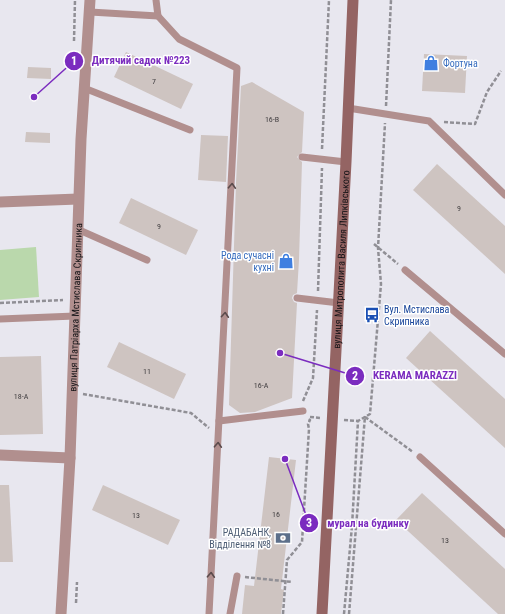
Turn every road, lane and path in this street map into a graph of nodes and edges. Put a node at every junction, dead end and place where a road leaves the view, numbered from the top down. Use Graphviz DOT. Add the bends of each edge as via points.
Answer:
graph roads {
  1 [pos="90,0"];
  2 [pos="156,0"];
  3 [pos="352,0"];
  4 [pos="391,0"];
  5 [pos="90,12"];
  6 [pos="158,16"];
  7 [pos="501,71"];
  8 [pos="84,88"];
  9 [pos="348,108"];
  10 [pos="386,113"];
  11 [pos="429,121"];
  12 [pos="190,130"];
  13 [pos="302,157"];
  14 [pos="346,162"];
  15 [pos="505,195"];
  16 [pos="78,199"];
  17 [pos="0,202"];
  18 [pos="77,230"];
  19 [pos="374,244"];
  20 [pos="378,248"];
  21 [pos="147,260"];
  22 [pos="405,270"];
  23 [pos="297,298"];
  24 [pos="76,300"];
  25 [pos="339,302"];
  26 [pos="0,303"];
  27 [pos="75,316"];
  28 [pos="0,319"];
  29 [pos="505,354"];
  30 [pos="73,393"];
  31 [pos="303,411"];
  32 [pos="365,416"];
  33 [pos="219,421"];
  34 [pos="218,435"];
  35 [pos="0,455"];
  36 [pos="420,457"];
  37 [pos="70,458"];
  38 [pos="505,534"];
  39 [pos="237,576"];
  40 [pos="292,582"];
  41 [pos="61,614"];
  42 [pos="209,614"];
  43 [pos="230,614"];
  44 [pos="322,614"];
  45 [pos="344,614"];
  46 [pos="349,614"];
  1 -- 5 [label="street, вулиця Патріарха Мстислава Скрипника"];
  2 -- 6 [label="lane"];
  3 -- 9 [label="main road, вулиця Митрополита Василя Липківського"];
  4 -- 10 [label="path"];
  5 -- 6 [label="lane"];
  5 -- 8 [label="street, вулиця Патріарха Мстислава Скрипника"];
  33 -- 6 [label="lane, one-way" via="230,293 237,68 179,40"];
  7 -- 11 [label="path" via="487,92 475,124"];
  8 -- 12 [label="lane"];
  8 -- 16 [label="street, вулиця Патріарха Мстислава Скрипника"];
  9 -- 10 [label="lane"];
  9 -- 14 [label="main road, вулиця Митрополита Василя Липківського"];
  10 -- 11 [label="lane"];
  10 -- 20 [label="path"];
  11 -- 15 [label="lane"];
  13 -- 14 [label="lane"];
  14 -- 25 [label="main road, вулиця Митрополита Василя Липківського"];
  16 -- 17 [label="street"];
  16 -- 18 [label="street, вулиця Патріарха Мстислава Скрипника"];
  18 -- 21 [label="lane"];
  18 -- 24 [label="street, вулиця Патріарха Мстислава Скрипника"];
  19 -- 20 [label="path"];
  20 -- 22 [label="path"];
  20 -- 32 [label="path" via="381,284 370,414"];
  22 -- 29 [label="lane"];
  23 -- 25 [label="lane"];
  24 -- 26 [label="path"];
  24 -- 27 [label="street, вулиця Патріарха Мстислава Скрипника"];
  25 -- 44 [label="main road, вулиця Митрополита Василя Липківського"];
  27 -- 28 [label="lane"];
  27 -- 30 [label="street, вулиця Патріарха Мстислава Скрипника"];
  30 -- 34 [label="path" via="191,413"];
  30 -- 37 [label="street, вулиця Патріарха Мстислава Скрипника"];
  31 -- 33 [label="lane"];
  32 -- 36 [label="path"];
  32 -- 45 [label="path" via="358,421"];
  32 -- 46 [label="path"];
  33 -- 34 [label="lane"];
  42 -- 34 [label="lane, one-way"];
  35 -- 37 [label="street"];
  36 -- 38 [label="lane"];
  37 -- 41 [label="street, вулиця Патріарха Мстислава Скрипника"];
  39 -- 40 [label="path"];
  39 -- 43 [label="lane"];
}
